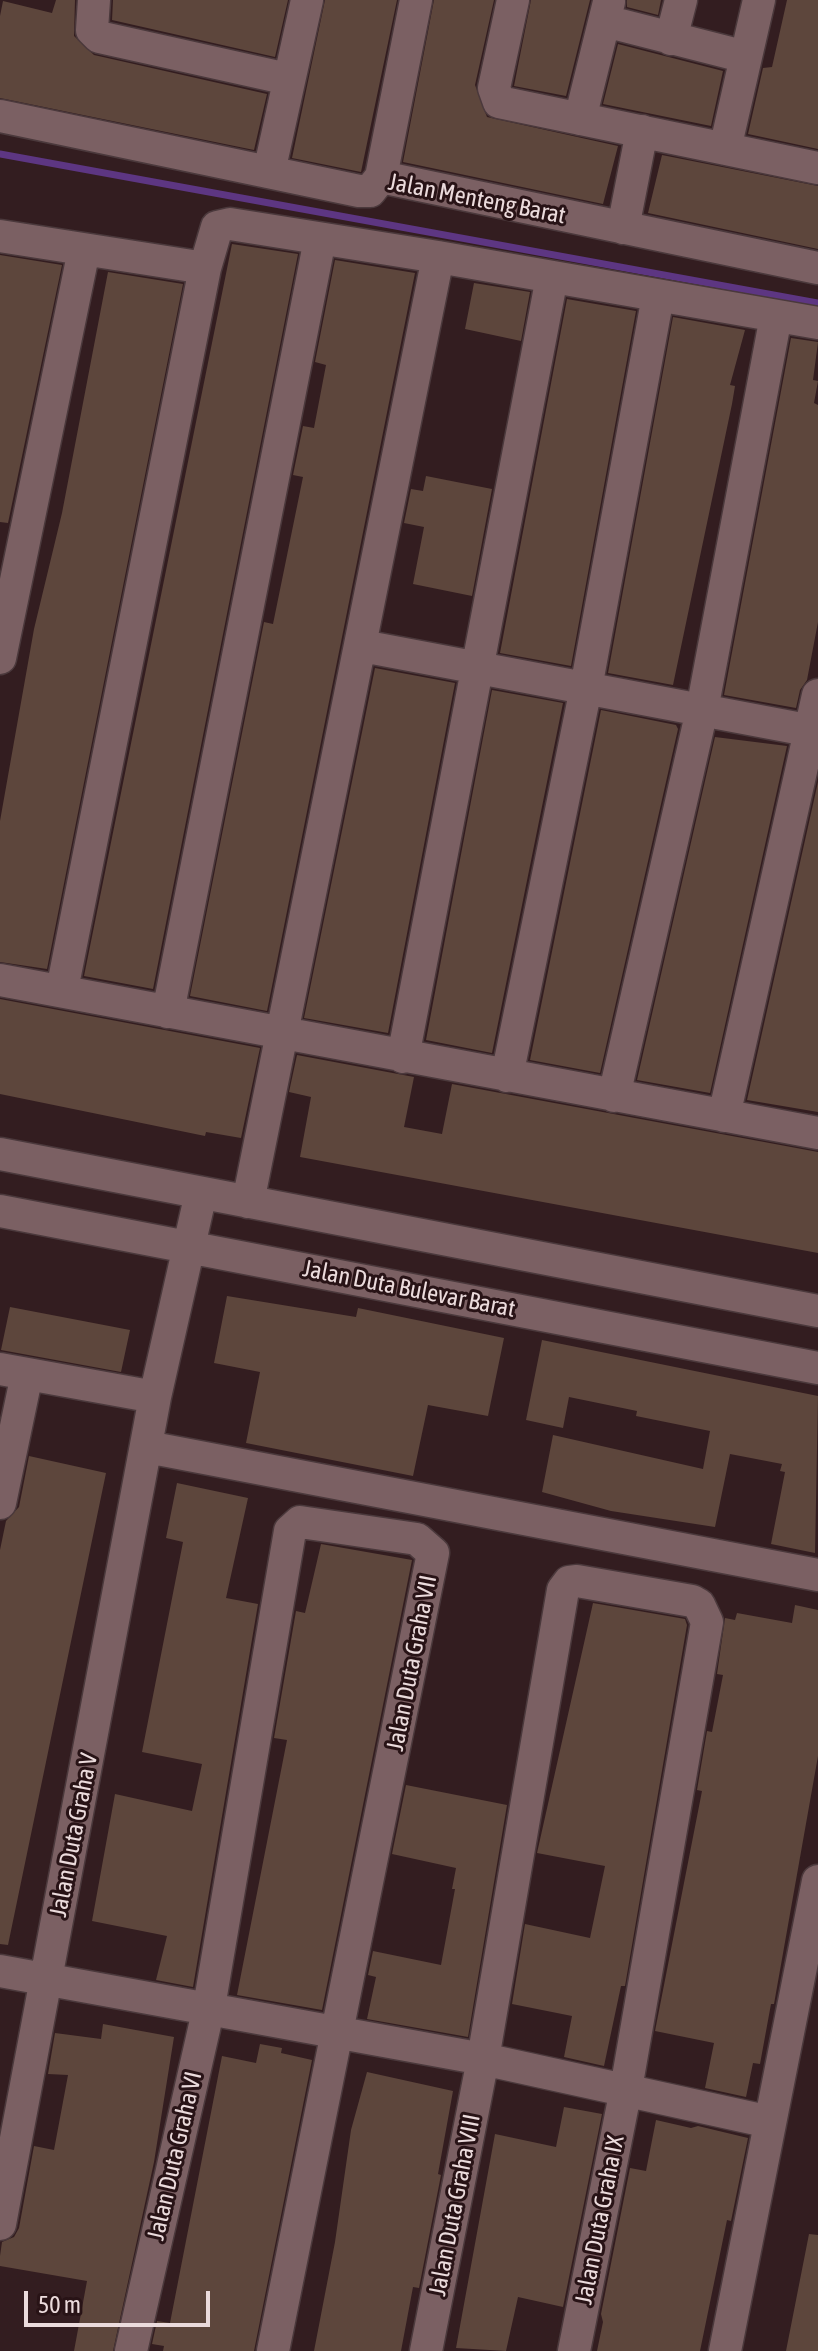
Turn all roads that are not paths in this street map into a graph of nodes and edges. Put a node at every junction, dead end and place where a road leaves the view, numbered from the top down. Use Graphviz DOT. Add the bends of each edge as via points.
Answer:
graph roads {
  1 [pos="94,0"];
  2 [pos="307,0"];
  3 [pos="416,0"];
  4 [pos="513,0"];
  5 [pos="681,0"];
  6 [pos="759,0"];
  7 [pos="607,11"];
  8 [pos="671,39"];
  9 [pos="746,57"];
  10 [pos="288,79"];
  11 [pos="0,116"];
  12 [pos="580,119"];
  13 [pos="642,131"];
  14 [pos="725,149"];
  15 [pos="818,168"];
  16 [pos="269,172"];
  17 [pos="381,177"];
  18 [pos="623,228"];
  19 [pos="0,236"];
  20 [pos="320,239"];
  21 [pos="84,250"];
  22 [pos="438,257"];
  23 [pos="205,268"];
  24 [pos="818,268"];
  25 [pos="552,277"];
  26 [pos="658,296"];
  27 [pos="776,316"];
  28 [pos="818,323"];
  29 [pos="362,646"];
  30 [pos="0,658"];
  31 [pos="476,667"];
  32 [pos="586,688"];
  33 [pos="818,695"];
  34 [pos="702,710"];
  35 [pos="814,732"];
  36 [pos="0,980"];
  37 [pos="62,990"];
  38 [pos="168,1012"];
  39 [pos="284,1034"];
  40 [pos="403,1057"];
  41 [pos="507,1076"];
  42 [pos="614,1096"];
  43 [pos="724,1116"];
  44 [pos="818,1133"];
  45 [pos="0,1154"];
  46 [pos="200,1196"];
  47 [pos="248,1202"];
  48 [pos="0,1211"];
  49 [pos="190,1242"];
  50 [pos="818,1311"];
  51 [pos="818,1368"];
  52 [pos="14,1371"];
  53 [pos="155,1397"];
  54 [pos="147,1447"];
  55 [pos="0,1503"];
  56 [pos="818,1575"];
  57 [pos="818,1881"];
  58 [pos="0,1971"];
  59 [pos="47,1978"];
  60 [pos="209,2007"];
  61 [pos="339,2033"];
  62 [pos="483,2059"];
  63 [pos="626,2089"];
  64 [pos="770,2122"];
  65 [pos="0,2224"];
  66 [pos="131,2351"];
  67 [pos="273,2351"];
  68 [pos="426,2351"];
  69 [pos="574,2351"];
  70 [pos="725,2351"];
  1 -- 10 [label="street" via="92,30 99,37"];
  2 -- 10 [label="street"];
  3 -- 17 [label="street"];
  4 -- 12 [label="street" via="494,88 499,102"];
  5 -- 8 [label="street"];
  6 -- 9 [label="street"];
  7 -- 8 [label="street"];
  7 -- 12 [label="street"];
  8 -- 9 [label="street"];
  9 -- 14 [label="street"];
  10 -- 16 [label="street"];
  11 -- 16 [label="street, Jalan Menteng Barat"];
  12 -- 13 [label="street"];
  13 -- 14 [label="street"];
  13 -- 18 [label="street"];
  14 -- 15 [label="street"];
  16 -- 17 [label="street, Jalan Menteng Barat" via="359,191 370,191"];
  17 -- 18 [label="street, Jalan Menteng Barat"];
  18 -- 24 [label="street, Jalan Menteng Barat"];
  19 -- 21 [label="street"];
  20 -- 22 [label="street"];
  20 -- 23 [label="street" via="230,224 217,227"];
  20 -- 38 [label="street"];
  21 -- 23 [label="street"];
  21 -- 30 [label="street"];
  22 -- 25 [label="street"];
  22 -- 29 [label="street"];
  23 -- 37 [label="street"];
  25 -- 26 [label="street"];
  25 -- 31 [label="street"];
  26 -- 27 [label="street"];
  26 -- 32 [label="street"];
  27 -- 28 [label="street"];
  27 -- 34 [label="street"];
  29 -- 31 [label="street"];
  29 -- 39 [label="street"];
  31 -- 32 [label="street"];
  31 -- 40 [label="street"];
  32 -- 34 [label="street"];
  32 -- 41 [label="street"];
  33 -- 35 [label="street"];
  34 -- 35 [label="street"];
  34 -- 42 [label="street"];
  35 -- 43 [label="street"];
  36 -- 37 [label="street"];
  37 -- 38 [label="street"];
  38 -- 39 [label="street"];
  39 -- 40 [label="street"];
  39 -- 47 [label="street"];
  40 -- 41 [label="street"];
  41 -- 42 [label="street"];
  42 -- 43 [label="street"];
  43 -- 44 [label="street"];
  45 -- 46 [label="street"];
  46 -- 47 [label="street"];
  46 -- 49 [label="street, Jalan Duta Graha V"];
  47 -- 50 [label="street"];
  48 -- 49 [label="street, Jalan Duta Bulevar Barat"];
  49 -- 51 [label="street, Jalan Duta Bulevar Barat"];
  49 -- 53 [label="street, Jalan Duta Graha V"];
  52 -- 53 [label="street"];
  52 -- 55 [label="street"];
  53 -- 54 [label="street, Jalan Duta Graha V"];
  54 -- 56 [label="street"];
  54 -- 59 [label="street, Jalan Duta Graha V"];
  57 -- 64 [label="street"];
  58 -- 59 [label="street"];
  59 -- 60 [label="street"];
  59 -- 65 [label="street, Jalan Duta Graha V"];
  60 -- 61 [label="street"];
  60 -- 61 [label="street, Jalan Duta Graha VII" via="290,1531 300,1522 417,1539 433,1553"];
  60 -- 66 [label="street, Jalan Duta Graha VI"];
  61 -- 62 [label="street"];
  61 -- 67 [label="street, Jalan Duta Graha VII"];
  62 -- 63 [label="street"];
  62 -- 63 [label="street, Jalan Duta Graha VIII" via="563,1590 577,1581 692,1601 707,1622"];
  62 -- 68 [label="street, Jalan Duta Graha VIII"];
  63 -- 64 [label="street"];
  63 -- 69 [label="street, Jalan Duta Graha IX"];
  64 -- 70 [label="street"];
}
